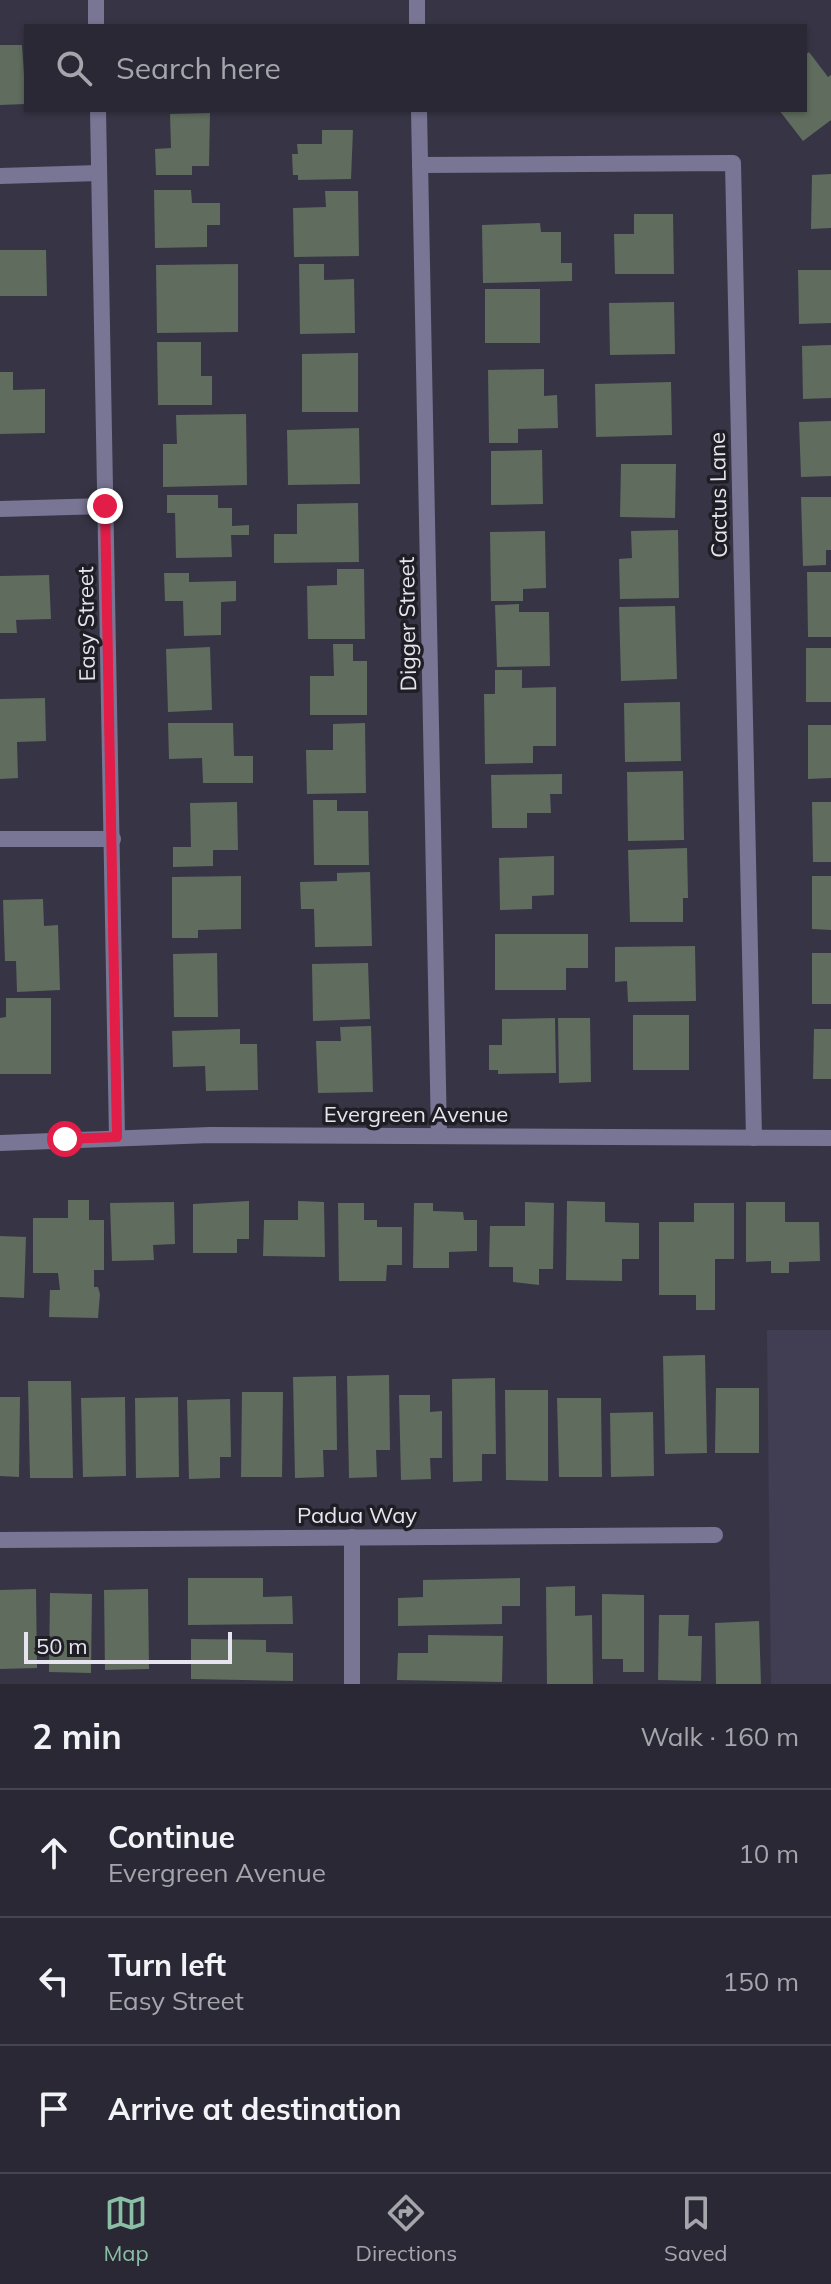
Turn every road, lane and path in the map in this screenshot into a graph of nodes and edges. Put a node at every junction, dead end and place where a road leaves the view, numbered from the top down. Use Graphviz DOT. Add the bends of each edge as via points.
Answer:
graph roads {
  1 [pos="96,0"];
  2 [pos="417,0"];
  3 [pos="96,24"];
  4 [pos="417,24"];
  5 [pos="98,112"];
  6 [pos="419,112"];
  7 [pos="420,165"];
  8 [pos="99,173"];
  9 [pos="0,176"];
  10 [pos="105,506"];
  11 [pos="0,509"];
  12 [pos="0,839"];
  13 [pos="113,839"];
  14 [pos="439,1136"];
  15 [pos="117,1137"];
  16 [pos="754,1138"];
  17 [pos="831,1138"];
  18 [pos="0,1143"];
  19 [pos="715,1535"];
  20 [pos="352,1537"];
  21 [pos="0,1540"];
  22 [pos="352,1684"];
  1 -- 3 [label="street"];
  2 -- 4 [label="street"];
  5 -- 8 [label="street, Easy Street"];
  6 -- 7 [label="street, Digger Street"];
  7 -- 14 [label="street, Digger Street"];
  7 -- 16 [label="street, Cactus Lane" via="733,163"];
  8 -- 9 [label="street"];
  8 -- 10 [label="street, Easy Street"];
  10 -- 11 [label="street"];
  10 -- 13 [label="street, Easy Street"];
  12 -- 13 [label="street"];
  13 -- 15 [label="street, Easy Street"];
  14 -- 15 [label="street, Evergreen Avenue"];
  14 -- 16 [label="street, Evergreen Avenue"];
  15 -- 18 [label="street, Evergreen Avenue"];
  16 -- 17 [label="street, Evergreen Avenue"];
  19 -- 20 [label="street, Padua Way"];
  20 -- 21 [label="street, Padua Way"];
  20 -- 22 [label="street"];
}
